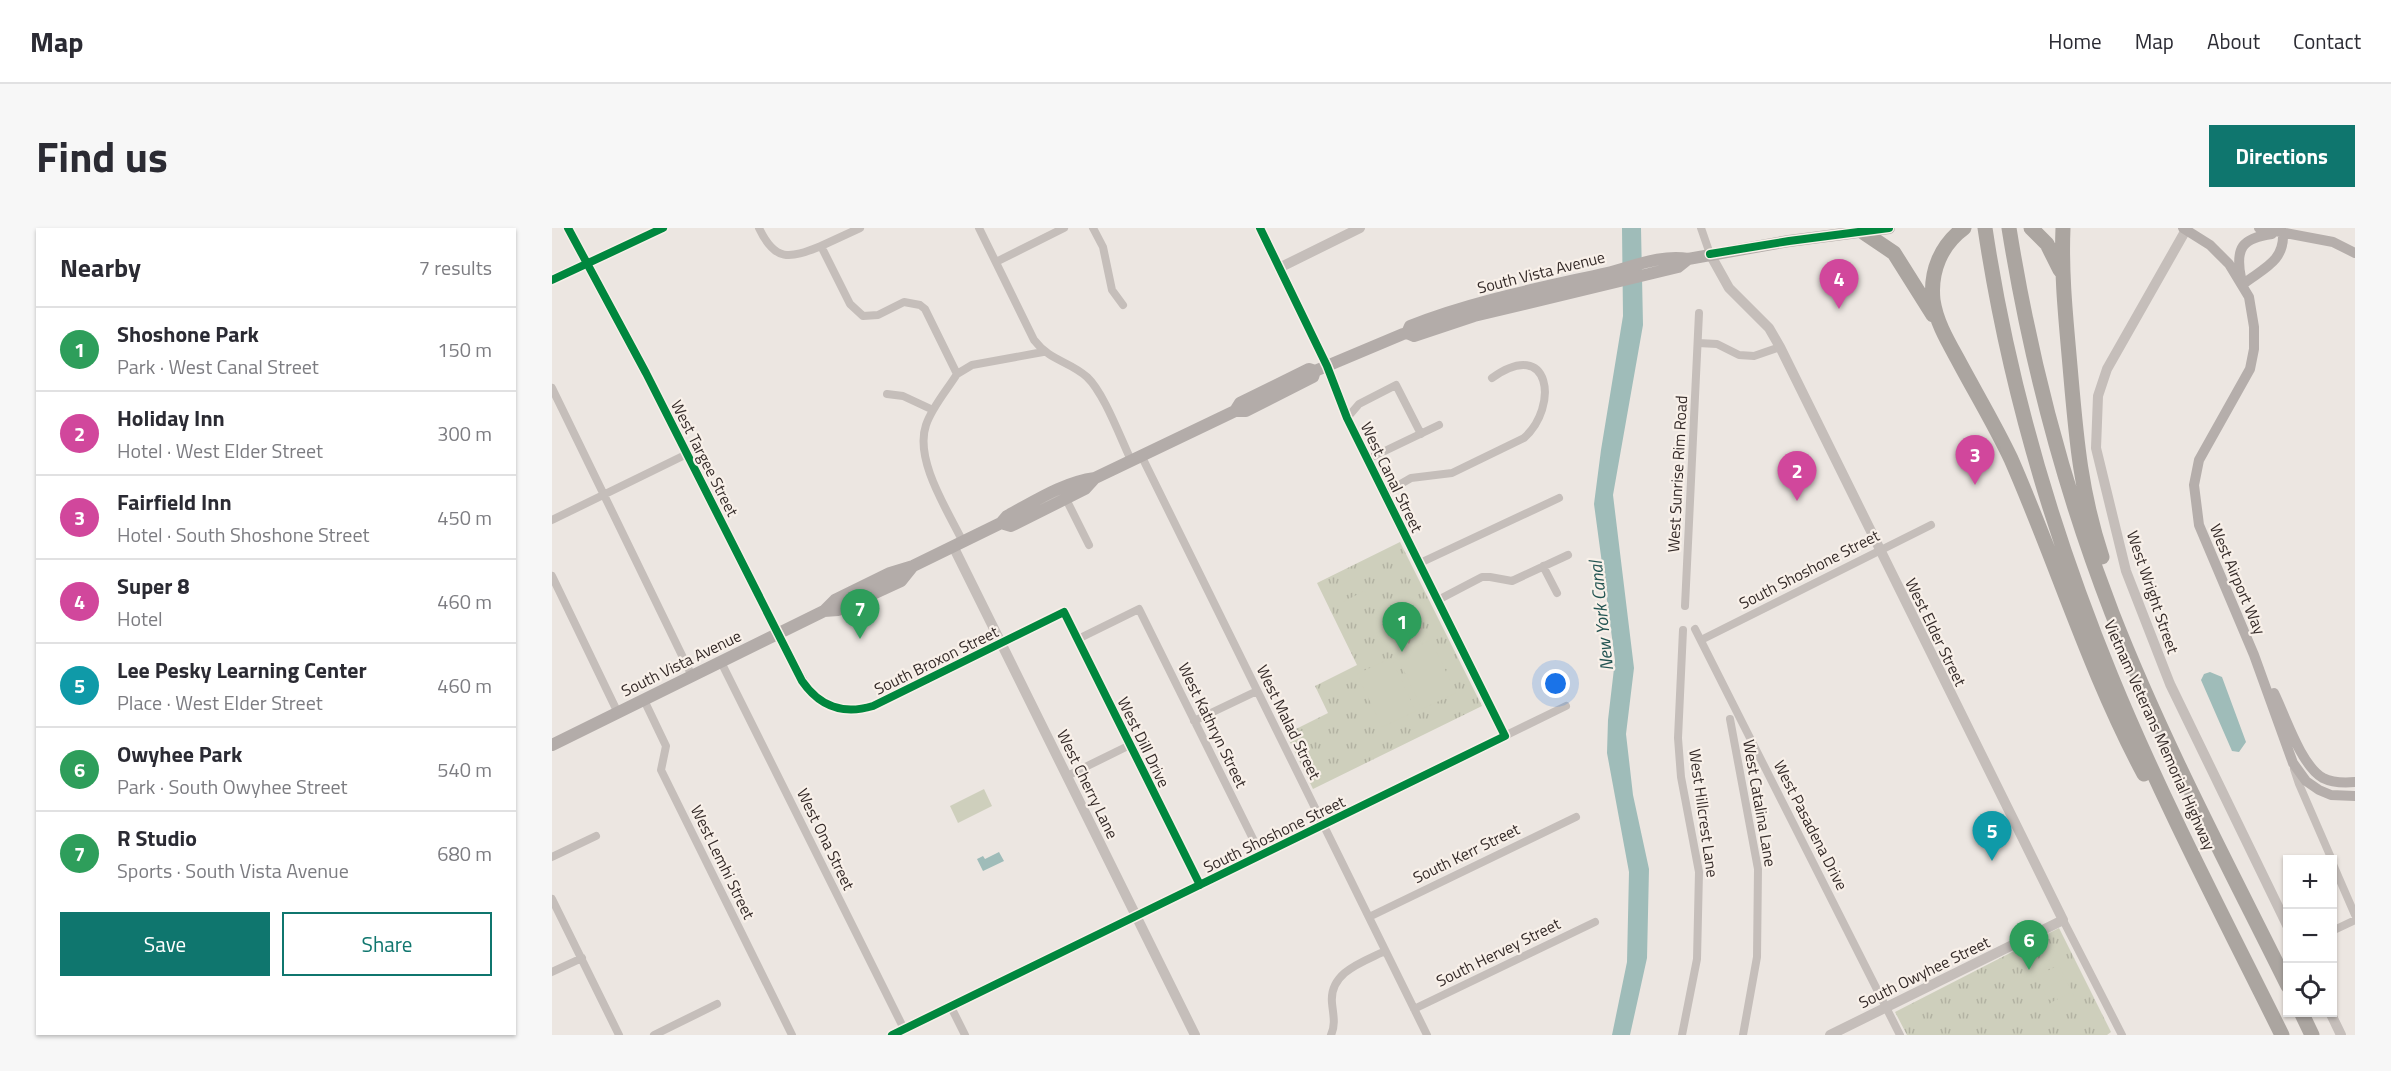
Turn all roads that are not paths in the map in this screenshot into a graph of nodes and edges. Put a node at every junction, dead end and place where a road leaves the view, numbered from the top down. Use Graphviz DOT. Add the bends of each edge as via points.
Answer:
graph roads {
  1 [pos="568,228"];
  2 [pos="663,228"];
  3 [pos="759,228"];
  4 [pos="860,228"];
  5 [pos="980,228"];
  6 [pos="1064,228"];
  7 [pos="1093,228"];
  8 [pos="1260,228"];
  9 [pos="1360,228"];
  10 [pos="1701,228"];
  11 [pos="1830,228"];
  12 [pos="1889,228"];
  13 [pos="1985,228"];
  14 [pos="2031,228"];
  15 [pos="2063,228"];
  16 [pos="2259,228"];
  17 [pos="1963,229"];
  18 [pos="2185,229"];
  19 [pos="1863,232"];
  20 [pos="2010,232"];
  21 [pos="2283,232"];
  22 [pos="1798,240"];
  23 [pos="821,246"];
  24 [pos="2355,253"];
  25 [pos="1710,254"];
  26 [pos="996,262"];
  27 [pos="587,263"];
  28 [pos="1280,268"];
  29 [pos="552,280"];
  30 [pos="2063,281"];
  31 [pos="2243,284"];
  32 [pos="1123,305"];
  33 [pos="1699,313"];
  34 [pos="1947,339"];
  35 [pos="1698,343"];
  36 [pos="1780,347"];
  37 [pos="1044,352"];
  38 [pos="1321,368"];
  39 [pos="957,374"];
  40 [pos="1492,378"];
  41 [pos="552,388"];
  42 [pos="887,394"];
  43 [pos="933,410"];
  44 [pos="1347,418"];
  45 [pos="1439,425"];
  46 [pos="1421,434"];
  47 [pos="687,454"];
  48 [pos="1136,457"];
  49 [pos="1368,459"];
  50 [pos="1095,478"];
  51 [pos="1385,493"];
  52 [pos="604,495"];
  53 [pos="1559,498"];
  54 [pos="1066,499"];
  55 [pos="552,520"];
  56 [pos="1001,523"];
  57 [pos="1930,525"];
  58 [pos="958,544"];
  59 [pos="1089,545"];
  60 [pos="1879,550"];
  61 [pos="1568,555"];
  62 [pos="1420,563"];
  63 [pos="1543,566"];
  64 [pos="552,576"];
  65 [pos="1557,593"];
  66 [pos="1438,600"];
  67 [pos="1685,606"];
  68 [pos="1064,612"];
  69 [pos="1695,629"];
  70 [pos="1683,630"];
  71 [pos="778,634"];
  72 [pos="1078,639"];
  73 [pos="1701,640"];
  74 [pos="1001,643"];
  75 [pos="2254,655"];
  76 [pos="721,662"];
  77 [pos="692,676"];
  78 [pos="1257,691"];
  79 [pos="818,699"];
  80 [pos="644,700"];
  81 [pos="1566,706"];
  82 [pos="618,713"];
  83 [pos="1730,719"];
  84 [pos="1194,721"];
  85 [pos="1505,736"];
  86 [pos="553,742"];
  87 [pos="1130,745"];
  88 [pos="2293,764"];
  89 [pos="1067,776"];
  90 [pos="2355,782"];
  91 [pos="2193,795"];
  92 [pos="2355,796"];
  93 [pos="1576,816"];
  94 [pos="1323,825"];
  95 [pos="596,836"];
  96 [pos="1261,855"];
  97 [pos="2330,855"];
  98 [pos="552,857"];
  99 [pos="2337,873"];
  100 [pos="2206,881"];
  101 [pos="1200,885"];
  102 [pos="552,899"];
  103 [pos="2355,915"];
  104 [pos="1137,916"];
  105 [pos="1369,917"];
  106 [pos="2283,917"];
  107 [pos="2063,920"];
  108 [pos="2355,920"];
  109 [pos="1595,922"];
  110 [pos="2337,929"];
  111 [pos="1385,951"];
  112 [pos="582,958"];
  113 [pos="552,972"];
  114 [pos="2283,976"];
  115 [pos="717,1004"];
  116 [pos="951,1006"];
  117 [pos="1886,1008"];
  118 [pos="1414,1009"];
  119 [pos="2303,1017"];
  120 [pos="2332,1017"];
  121 [pos="904,1029"];
  122 [pos="619,1035"];
  123 [pos="654,1035"];
  124 [pos="792,1035"];
  125 [pos="892,1035"];
  126 [pos="965,1035"];
  127 [pos="1195,1035"];
  128 [pos="1331,1035"];
  129 [pos="1427,1035"];
  130 [pos="1682,1035"];
  131 [pos="1743,1035"];
  132 [pos="1830,1035"];
  133 [pos="1900,1035"];
  134 [pos="2122,1035"];
  135 [pos="2282,1035"];
  136 [pos="2312,1035"];
  137 [pos="2341,1035"];
  1 -- 27 [label="street, West Targee Street"];
  2 -- 27 [label="street"];
  3 -- 23 [label="street" via="770,248 782,255"];
  4 -- 23 [label="street"];
  5 -- 26 [label="street, West Malad Street"];
  6 -- 26 [label="street"];
  7 -- 32 [label="street" via="1103,248 1112,290"];
  8 -- 28 [label="street, West Canal Street"];
  9 -- 28 [label="street"];
  10 -- 25 [label="street"];
  11 -- 22 [label="main road, South Vista Avenue"];
  12 -- 19 [label="main road, South Vista Avenue"];
  13 -- 100 [label="highway, Vietnam Veterans Memorial Highway" via="2018,394 2061,541 2112,678"];
  14 -- 30 [label="highway" via="2055,256"];
  15 -- 30 [label="highway"];
  16 -- 21 [label="main road"];
  17 -- 34 [label="highway" via="1942,251 1933,280 1936,312"];
  18 -- 31 [label="main road, West Airport Way" via="2210,245"];
  18 -- 106 [label="street, West Wright Street" via="2107,369 2098,396 2096,448 2126,571 2170,684"];
  19 -- 22 [label="main road, South Vista Avenue"];
  19 -- 34 [label="highway" via="1894,253"];
  20 -- 91 [label="highway, Vietnam Veterans Memorial Highway" via="2037,369 2084,534 2127,649"];
  21 -- 24 [label="main road" via="2333,242"];
  21 -- 31 [label="main road" via="2283,250 2278,258"];
  21 -- 31 [label="main road" via="2247,240 2239,257"];
  22 -- 25 [label="main road, South Vista Avenue"];
  23 -- 39 [label="street" via="850,304 863,316 878,315 904,302 925,309"];
  25 -- 36 [label="street, West Elder Street" via="1728,288 1769,328"];
  25 -- 38 [label="main road, South Vista Avenue" via="1688,259 1678,267 1618,276 1414,336 1407,333"];
  26 -- 37 [label="street, West Malad Street" via="1034,340"];
  27 -- 29 [label="street"];
  27 -- 47 [label="street, West Targee Street"];
  28 -- 38 [label="street, West Canal Street"];
  30 -- 91 [label="highway" via="2076,440 2088,510 2115,594"];
  31 -- 75 [label="main road, West Airport Way" via="2254,327 2250,369 2199,460 2194,484 2199,525"];
  33 -- 35 [label="street, West Sunrise Rim Road"];
  34 -- 100 [label="highway" via="2010,457 2106,698 2152,789"];
  35 -- 36 [label="street" via="1718,344 1739,355 1754,356"];
  35 -- 67 [label="street, West Sunrise Rim Road"];
  36 -- 60 [label="street, West Elder Street"];
  37 -- 39 [label="street" via="972,365"];
  37 -- 48 [label="street, West Malad Street" via="1087,377"];
  38 -- 44 [label="street, West Canal Street"];
  38 -- 48 [label="main road, South Vista Avenue" via="1313,377 1246,411 1235,411"];
  39 -- 43 [label="street, West Cherry Lane"];
  40 -- 51 [label="street" via="1504,370 1523,366 1541,373 1545,389 1532,430 1524,438 1452,473 1411,478"];
  41 -- 52 [label="street"];
  42 -- 43 [label="street" via="903,396"];
  43 -- 58 [label="street, West Cherry Lane" via="924,434 925,457"];
  44 -- 46 [label="street" via="1359,404 1396,385"];
  44 -- 49 [label="street, West Canal Street"];
  45 -- 46 [label="street"];
  46 -- 49 [label="street"];
  47 -- 52 [label="street"];
  47 -- 71 [label="street, West Targee Street"];
  48 -- 50 [label="main road, South Vista Avenue"];
  48 -- 78 [label="street, West Malad Street"];
  49 -- 51 [label="street, West Canal Street"];
  50 -- 54 [label="main road, South Vista Avenue" via="1085,489"];
  50 -- 56 [label="main road, South Vista Avenue" via="1062,487"];
  51 -- 62 [label="street, West Canal Street"];
  52 -- 55 [label="street"];
  52 -- 77 [label="street"];
  53 -- 62 [label="street"];
  54 -- 56 [label="main road, South Vista Avenue" via="1011,526"];
  54 -- 59 [label="street"];
  56 -- 58 [label="main road, South Vista Avenue"];
  57 -- 60 [label="street, South Shoshone Street"];
  58 -- 71 [label="main road, South Vista Avenue" via="914,566 901,581"];
  58 -- 74 [label="street, West Cherry Lane"];
  60 -- 73 [label="street, South Shoshone Street"];
  60 -- 107 [label="street, West Elder Street"];
  61 -- 63 [label="street"];
  62 -- 66 [label="street, West Canal Street"];
  63 -- 65 [label="street"];
  63 -- 66 [label="street" via="1512,581 1482,577"];
  64 -- 82 [label="street"];
  66 -- 85 [label="street, West Canal Street"];
  68 -- 72 [label="street, West Dill Drive"];
  68 -- 74 [label="street, South Broxon Street"];
  69 -- 73 [label="street, West Pasadena Drive"];
  70 -- 130 [label="street, West Hillcrest Lane" via="1678,738 1681,777 1699,872 1697,958"];
  71 -- 76 [label="main road, South Vista Avenue"];
  71 -- 79 [label="street, West Targee Street" via="802,681"];
  72 -- 84 [label="street, West Kathryn Street" via="1139,609"];
  72 -- 87 [label="street, West Dill Drive"];
  73 -- 117 [label="street, West Pasadena Drive"];
  74 -- 79 [label="street, South Broxon Street" via="860,710 835,708"];
  74 -- 89 [label="street, West Cherry Lane"];
  75 -- 88 [label="main road, West Airport Way"];
  75 -- 90 [label="main road" via="2310,766 2322,778"];
  76 -- 77 [label="main road, South Vista Avenue"];
  76 -- 121 [label="street, West Ona Street"];
  77 -- 80 [label="main road, South Vista Avenue"];
  78 -- 84 [label="street"];
  78 -- 94 [label="street, West Malad Street"];
  80 -- 82 [label="main road, South Vista Avenue"];
  80 -- 124 [label="street, West Lemhi Street" via="666,746 661,770"];
  81 -- 85 [label="street, South Shoshone Street"];
  82 -- 86 [label="main road, South Vista Avenue"];
  83 -- 131 [label="street, West Catalina Lane" via="1758,869 1757,957"];
  84 -- 96 [label="street, West Kathryn Street"];
  85 -- 94 [label="street, South Shoshone Street"];
  87 -- 89 [label="street"];
  87 -- 101 [label="street, West Dill Drive"];
  88 -- 92 [label="main road" via="2319,790"];
  88 -- 97 [label="street, West Airport Way"];
  89 -- 104 [label="street, West Cherry Lane"];
  91 -- 114 [label="highway, Vietnam Veterans Memorial Highway"];
  93 -- 105 [label="street, South Kerr Street"];
  94 -- 96 [label="street, South Shoshone Street"];
  94 -- 105 [label="street, West Malad Street"];
  95 -- 98 [label="street"];
  96 -- 101 [label="street, South Shoshone Street"];
  99 -- 103 [label="street, West Airport Way"];
  100 -- 135 [label="highway, Vietnam Veterans Memorial Highway"];
  101 -- 104 [label="street, South Shoshone Street"];
  102 -- 112 [label="street"];
  104 -- 116 [label="street, South Shoshone Street"];
  104 -- 127 [label="street, West Cherry Lane"];
  105 -- 111 [label="street, West Malad Street"];
  107 -- 117 [label="street, South Owyhee Street"];
  107 -- 134 [label="street, West Elder Street"];
  108 -- 110 [label="street"];
  109 -- 118 [label="street, South Hervey Street"];
  111 -- 118 [label="street, West Malad Street"];
  111 -- 128 [label="street" via="1349,969 1336,982 1335,1025"];
  112 -- 113 [label="street"];
  112 -- 122 [label="street"];
  115 -- 123 [label="street"];
  116 -- 121 [label="street, South Shoshone Street"];
  116 -- 126 [label="street"];
  117 -- 132 [label="street, South Owyhee Street"];
  117 -- 133 [label="street, West Pasadena Drive"];
  118 -- 129 [label="street, West Malad Street"];
  119 -- 136 [label="highway"];
  120 -- 137 [label="street"];
  121 -- 125 [label="street, South Shoshone Street"];
}
